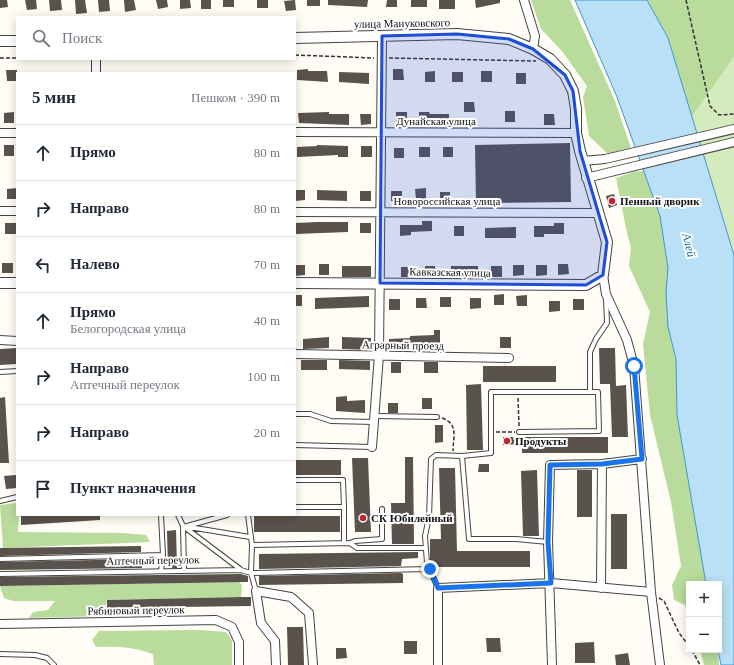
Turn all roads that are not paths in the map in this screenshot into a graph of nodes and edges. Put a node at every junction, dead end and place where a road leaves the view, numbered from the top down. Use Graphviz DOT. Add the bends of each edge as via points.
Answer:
graph roads {
  1 [pos="524,0"];
  2 [pos="382,36"];
  3 [pos="296,38"];
  4 [pos="16,41"];
  5 [pos="0,42"];
  6 [pos="538,51"];
  7 [pos="96,60"];
  8 [pos="96,72"];
  9 [pos="734,128"];
  10 [pos="296,132"];
  11 [pos="381,132"];
  12 [pos="0,133"];
  13 [pos="16,133"];
  14 [pos="576,133"];
  15 [pos="731,143"];
  16 [pos="583,161"];
  17 [pos="586,178"];
  18 [pos="0,211"];
  19 [pos="16,211"];
  20 [pos="379,211"];
  21 [pos="296,212"];
  22 [pos="598,213"];
  23 [pos="602,275"];
  24 [pos="0,283"];
  25 [pos="16,283"];
  26 [pos="296,283"];
  27 [pos="380,283"];
  28 [pos="606,294"];
  29 [pos="0,340"];
  30 [pos="16,341"];
  31 [pos="296,354"];
  32 [pos="379,355"];
  33 [pos="510,358"];
  34 [pos="16,371"];
  35 [pos="0,372"];
  36 [pos="590,392"];
  37 [pos="296,414"];
  38 [pos="437,417"];
  39 [pos="374,419"];
  40 [pos="519,432"];
  41 [pos="296,445"];
  42 [pos="372,447"];
  43 [pos="462,456"];
  44 [pos="642,459"];
  45 [pos="602,464"];
  46 [pos="296,480"];
  47 [pos="16,497"];
  48 [pos="0,500"];
  49 [pos="344,507"];
  50 [pos="296,508"];
  51 [pos="382,509"];
  52 [pos="161,516"];
  53 [pos="178,516"];
  54 [pos="223,516"];
  55 [pos="248,516"];
  56 [pos="183,526"];
  57 [pos="250,537"];
  58 [pos="548,542"];
  59 [pos="344,543"];
  60 [pos="350,543"];
  61 [pos="252,545"];
  62 [pos="426,548"];
  63 [pos="163,555"];
  64 [pos="0,559"];
  65 [pos="430,569"];
  66 [pos="184,570"];
  67 [pos="241,570"];
  68 [pos="161,571"];
  69 [pos="251,573"];
  70 [pos="0,574"];
  71 [pos="551,583"];
  72 [pos="438,588"];
  73 [pos="601,588"];
  74 [pos="256,591"];
  75 [pos="651,592"];
  76 [pos="0,624"];
  77 [pos="0,654"];
  78 [pos="54,665"];
  79 [pos="239,665"];
  80 [pos="276,665"];
  81 [pos="313,665"];
  82 [pos="438,665"];
  83 [pos="552,665"];
  84 [pos="660,665"];
  1 -- 6 [label="street"];
  2 -- 3 [label="street, улица Мануковского"];
  2 -- 6 [label="street, улица Мануковского" via="457,34 509,39"];
  2 -- 11 [label="street"];
  4 -- 5 [label="street"];
  6 -- 14 [label="street, улица Мануковского" via="565,75 573,91"];
  7 -- 8 [label="street"];
  9 -- 16 [label="street" via="605,159"];
  10 -- 11 [label="street, Дунайская улица"];
  11 -- 14 [label="street, Дунайская улица"];
  11 -- 20 [label="street"];
  12 -- 13 [label="street"];
  14 -- 16 [label="street, улица Мануковского"];
  15 -- 17 [label="street"];
  16 -- 17 [label="street, улица Мануковского"];
  17 -- 22 [label="street, улица Мануковского"];
  18 -- 19 [label="street"];
  20 -- 21 [label="street, Новороссийская улица"];
  20 -- 22 [label="street, Новороссийская улица"];
  20 -- 27 [label="street"];
  22 -- 23 [label="street, улица Мануковского" via="607,242"];
  23 -- 27 [label="street, Кавказская улица" via="586,285 566,286"];
  23 -- 28 [label="street"];
  24 -- 25 [label="street"];
  26 -- 27 [label="street, Кавказская улица"];
  27 -- 32 [label="street"];
  28 -- 36 [label="lane" via="607,323 590,352"];
  28 -- 44 [label="street" via="627,340 634,366"];
  29 -- 30 [label="street"];
  31 -- 32 [label="street, Аграрный проезд"];
  32 -- 33 [label="street, Аграрный проезд"];
  32 -- 39 [label="street"];
  34 -- 35 [label="lane"];
  36 -- 40 [label="lane" via="598,392 599,431"];
  36 -- 43 [label="lane" via="490,392 491,453"];
  37 -- 39 [label="lane" via="310,414 332,421"];
  38 -- 39 [label="lane"];
  39 -- 42 [label="street"];
  41 -- 42 [label="lane"];
  43 -- 58 [label="lane" via="469,539"];
  43 -- 62 [label="lane" via="436,456 431,459"];
  44 -- 45 [label="street"];
  44 -- 75 [label="street"];
  45 -- 58 [label="street" via="550,465"];
  45 -- 73 [label="street"];
  46 -- 49 [label="lane" via="343,480"];
  47 -- 48 [label="lane"];
  49 -- 50 [label="lane"];
  49 -- 59 [label="lane"];
  51 -- 60 [label="lane" via="382,539 355,540"];
  52 -- 63 [label="lane"];
  53 -- 56 [label="lane"];
  54 -- 56 [label="lane"];
  55 -- 57 [label="lane"];
  56 -- 57 [label="lane"];
  56 -- 66 [label="lane"];
  56 -- 67 [label="lane"];
  57 -- 61 [label="lane"];
  58 -- 71 [label="street"];
  59 -- 60 [label="lane"];
  59 -- 61 [label="lane"];
  60 -- 62 [label="lane" via="356,548"];
  61 -- 69 [label="lane"];
  62 -- 65 [label="lane"];
  63 -- 64 [label="lane"];
  63 -- 68 [label="lane"];
  65 -- 69 [label="lane, Аптечный переулок"];
  65 -- 72 [label="lane"];
  66 -- 67 [label="lane, Аптечный переулок"];
  66 -- 68 [label="lane, Аптечный переулок"];
  67 -- 69 [label="lane, Аптечный переулок"];
  68 -- 70 [label="lane, Аптечный переулок"];
  69 -- 74 [label="lane"];
  71 -- 72 [label="street"];
  71 -- 73 [label="street"];
  71 -- 83 [label="street"];
  72 -- 82 [label="street"];
  73 -- 75 [label="street"];
  74 -- 80 [label="street" via="261,623 275,641"];
  74 -- 81 [label="street" via="291,597 309,613"];
  75 -- 84 [label="street"];
  76 -- 79 [label="street, Рябиновый переулок" via="216,620 232,627 239,642"];
  77 -- 78 [label="lane" via="34,655 47,658"];
}
